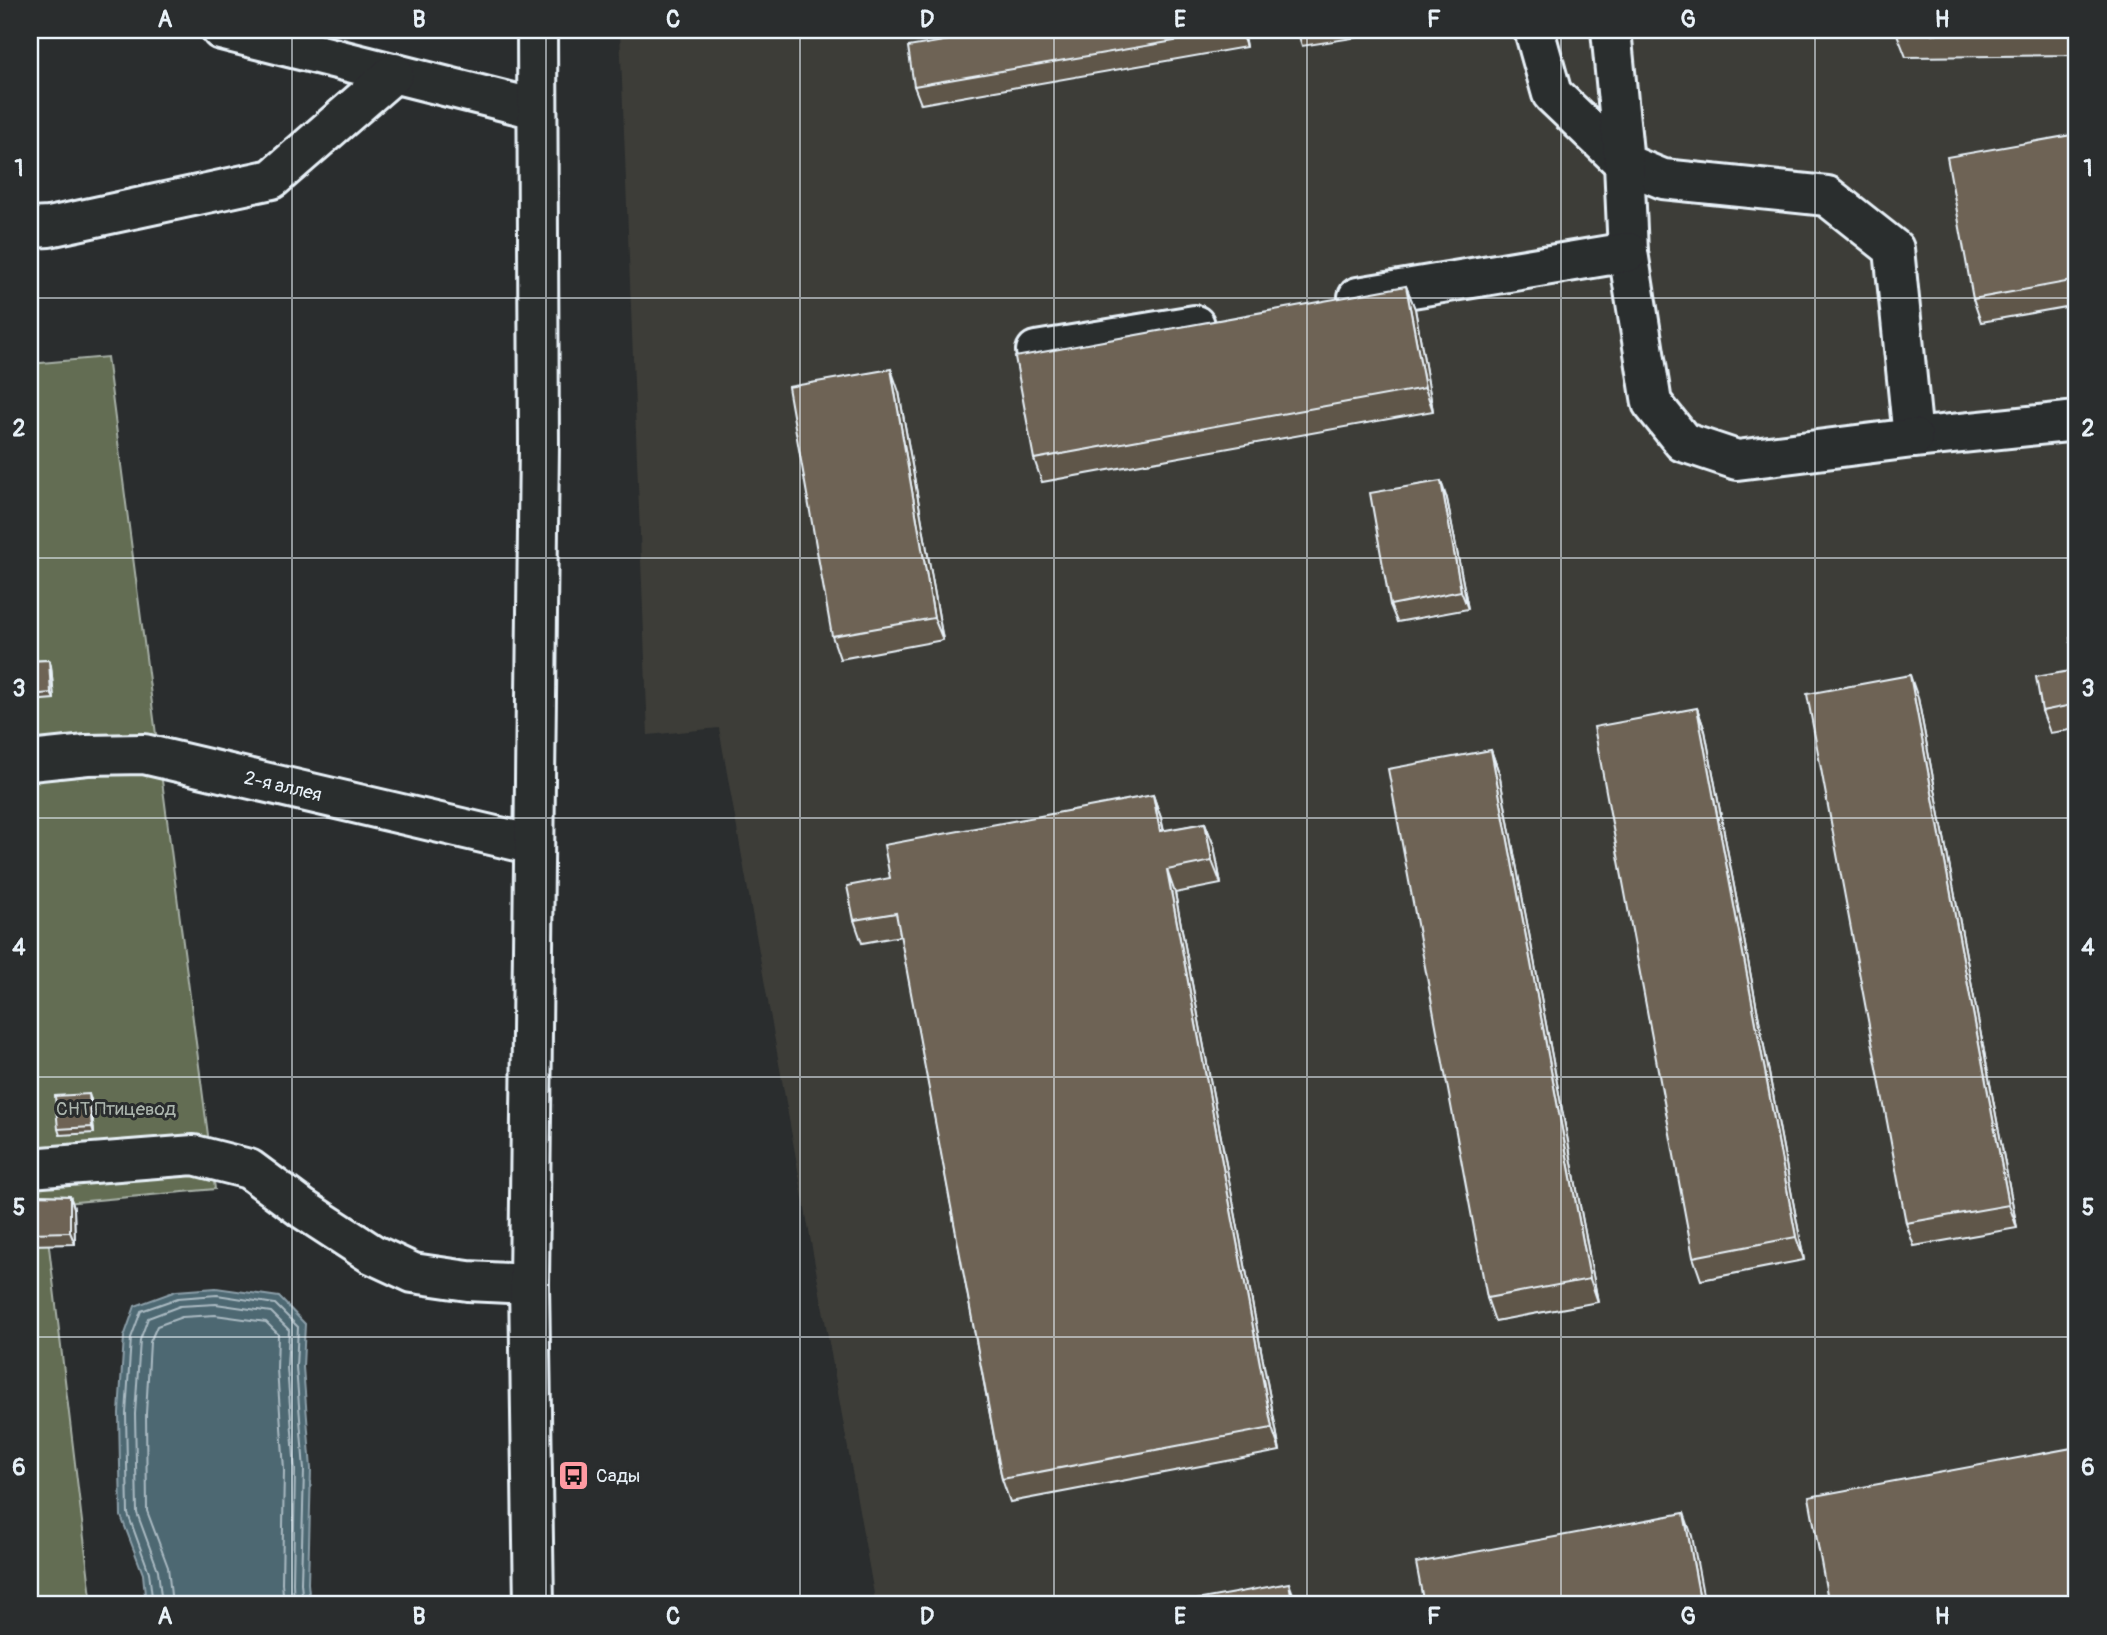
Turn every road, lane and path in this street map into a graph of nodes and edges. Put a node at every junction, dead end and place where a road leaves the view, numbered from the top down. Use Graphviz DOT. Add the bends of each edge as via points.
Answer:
graph roads {
  1 [pos="221,30"];
  2 [pos="537,30"];
  3 [pos="1534,30"];
  4 [pos="1611,30"];
  5 [pos="394,73"];
  6 [pos="536,109"];
  7 [pos="1624,163"];
  8 [pos="30,228"];
  9 [pos="1628,252"];
  10 [pos="1325,303"];
  11 [pos="1229,319"];
  12 [pos="1037,351"];
  13 [pos="2077,421"];
  14 [pos="1913,438"];
  15 [pos="30,761"];
  16 [pos="534,845"];
  17 [pos="30,1168"];
  18 [pos="528,1284"];
  19 [pos="534,1605"];
  1 -- 5 [label="street"];
  2 -- 6 [label="street"];
  3 -- 7 [label="street" via="1552,94"];
  4 -- 7 [label="street"];
  5 -- 6 [label="street"];
  5 -- 8 [label="street" via="272,179"];
  6 -- 16 [label="street" via="539,445"];
  7 -- 9 [label="street"];
  7 -- 14 [label="street" via="1663,179 1827,196 1894,249"];
  9 -- 10 [label="street"];
  9 -- 14 [label="street" via="1652,403 1683,442 1737,460"];
  11 -- 12 [label="street"];
  13 -- 14 [label="street"];
  15 -- 16 [label="street, 2-я аллея" via="144,754"];
  16 -- 18 [label="street"];
  17 -- 18 [label="street" via="194,1155 249,1169 372,1254 412,1273"];
  18 -- 19 [label="street"];
}
